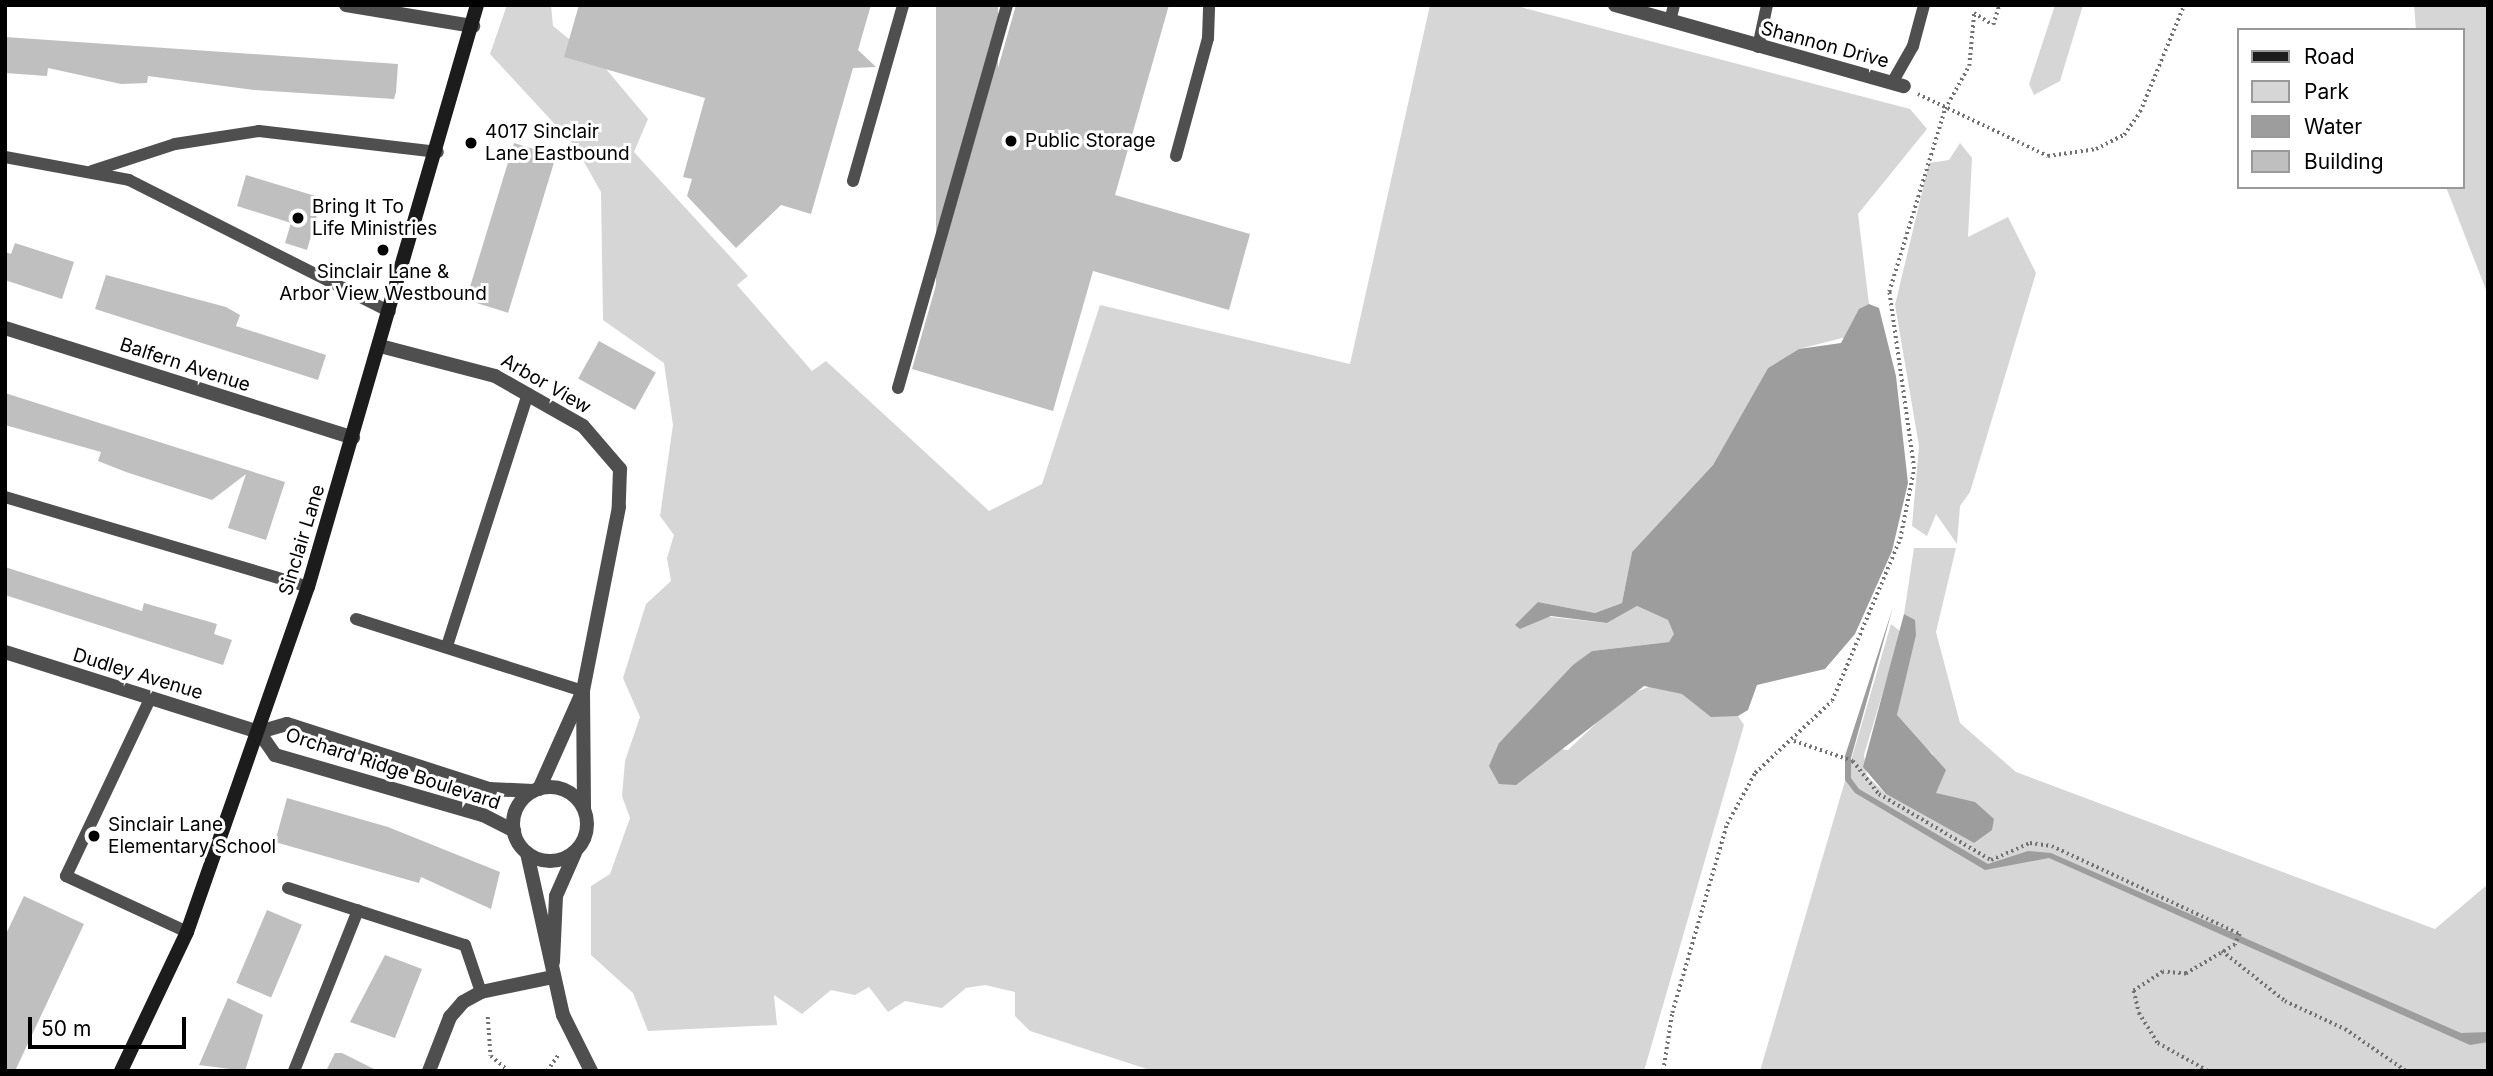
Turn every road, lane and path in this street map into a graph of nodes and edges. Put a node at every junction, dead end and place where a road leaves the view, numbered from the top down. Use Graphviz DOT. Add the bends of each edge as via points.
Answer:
graph roads {
  1 [pos="346,5"];
  2 [pos="477,5"];
  3 [pos="903,5"];
  4 [pos="1007,5"];
  5 [pos="1209,5"];
  6 [pos="1615,5"];
  7 [pos="1674,5"];
  8 [pos="1767,5"];
  9 [pos="1924,5"];
  10 [pos="1999,5"];
  11 [pos="2184,5"];
  12 [pos="1670,21"];
  13 [pos="473,26"];
  14 [pos="1758,47"];
  15 [pos="1898,85"];
  16 [pos="1945,109"];
  17 [pos="438,152"];
  18 [pos="1175,156"];
  19 [pos="5,157"];
  20 [pos="92,171"];
  21 [pos="853,181"];
  22 [pos="390,312"];
  23 [pos="5,328"];
  24 [pos="380,346"];
  25 [pos="898,388"];
  26 [pos="528,394"];
  27 [pos="353,438"];
  28 [pos="5,497"];
  29 [pos="308,587"];
  30 [pos="356,618"];
  31 [pos="447,646"];
  32 [pos="5,652"];
  33 [pos="583,691"];
  34 [pos="150,699"];
  35 [pos="259,732"];
  36 [pos="1794,741"];
  37 [pos="536,790"];
  38 [pos="584,808"];
  39 [pos="514,831"];
  40 [pos="577,849"];
  41 [pos="527,853"];
  42 [pos="288,888"];
  43 [pos="358,910"];
  44 [pos="187,932"];
  45 [pos="2222,951"];
  46 [pos="553,977"];
  47 [pos="481,992"];
  48 [pos="488,1017"];
  49 [pos="558,1055"];
  50 [pos="121,1071"];
  51 [pos="294,1071"];
  52 [pos="429,1071"];
  53 [pos="509,1071"];
  54 [pos="547,1071"];
  55 [pos="591,1071"];
  56 [pos="1663,1071"];
  57 [pos="2208,1071"];
  58 [pos="2406,1071"];
  1 -- 13 [label="street"];
  2 -- 13 [label="main road, Sinclair Lane"];
  3 -- 21 [label="lane"];
  4 -- 25 [label="lane"];
  5 -- 18 [label="lane" via="1208,38"];
  6 -- 12 [label="street, Shannon Drive"];
  7 -- 12 [label="lane"];
  8 -- 14 [label="lane"];
  9 -- 15 [label="lane"];
  10 -- 16 [label="path" via="1993,25 1974,13 1969,66"];
  11 -- 16 [label="path" via="2140,112 2124,135 2096,149 2048,156"];
  12 -- 14 [label="street, Shannon Drive"];
  13 -- 17 [label="main road, Sinclair Lane"];
  14 -- 15 [label="street, Shannon Drive"];
  15 -- 16 [label="path"];
  16 -- 36 [label="path" via="1888,292 1914,469 1900,538 1847,673 1832,701"];
  17 -- 20 [label="lane" via="259,131 175,144"];
  17 -- 22 [label="main road, Sinclair Lane"];
  19 -- 20 [label="lane"];
  20 -- 22 [label="lane" via="129,180"];
  22 -- 24 [label="main road, Sinclair Lane"];
  23 -- 27 [label="street, Balfern Avenue"];
  24 -- 26 [label="street, Arbor View" via="476,366"];
  24 -- 27 [label="main road, Sinclair Lane"];
  26 -- 31 [label="lane"];
  26 -- 33 [label="street, Arbor View" via="583,426 620,469 620,507"];
  27 -- 29 [label="main road, Sinclair Lane"];
  28 -- 29 [label="lane"];
  29 -- 35 [label="main road, Sinclair Lane"];
  30 -- 31 [label="lane"];
  31 -- 33 [label="lane"];
  32 -- 34 [label="street, Dudley Avenue"];
  33 -- 37 [label="street, Arbor View"];
  33 -- 38 [label="street, Arbor View"];
  34 -- 35 [label="street, Dudley Avenue"];
  34 -- 44 [label="lane" via="66,876"];
  35 -- 37 [label="street, Orchard Ridge Boulevard" via="287,724 489,789"];
  35 -- 39 [label="street, Orchard Ridge Boulevard" via="275,755 483,815"];
  35 -- 44 [label="main road, Sinclair Lane"];
  36 -- 45 [label="path" via="1853,761 1867,785 1991,860 2030,844 2052,845 2240,934 2235,945"];
  36 -- 56 [label="path" via="1755,773 1727,824 1672,1013"];
  37 -- 38 [label="street, Orchard Ridge Boulevard" via="565,790"];
  37 -- 39 [label="street, Orchard Ridge Boulevard" via="517,808"];
  38 -- 40 [label="street, Orchard Ridge Boulevard" via="587,830"];
  39 -- 41 [label="street, Orchard Ridge Boulevard"];
  40 -- 41 [label="street" via="558,860"];
  40 -- 46 [label="street, Orchard Ridge Boulevard" via="556,896"];
  41 -- 46 [label="street, Orchard Ridge Boulevard"];
  42 -- 43 [label="lane"];
  43 -- 47 [label="lane" via="465,945"];
  43 -- 51 [label="lane"];
  44 -- 50 [label="main road, Sinclair Lane"];
  45 -- 57 [label="path" via="2186,974 2163,972 2144,979 2134,991 2139,1013 2158,1043"];
  45 -- 58 [label="path" via="2285,1001 2345,1029"];
  46 -- 47 [label="street"];
  46 -- 55 [label="street, Orchard Ridge Boulevard"];
  47 -- 52 [label="street" via="450,1017"];
  48 -- 53 [label="path" via="486,1042 500,1068"];
  49 -- 54 [label="path"];
}
